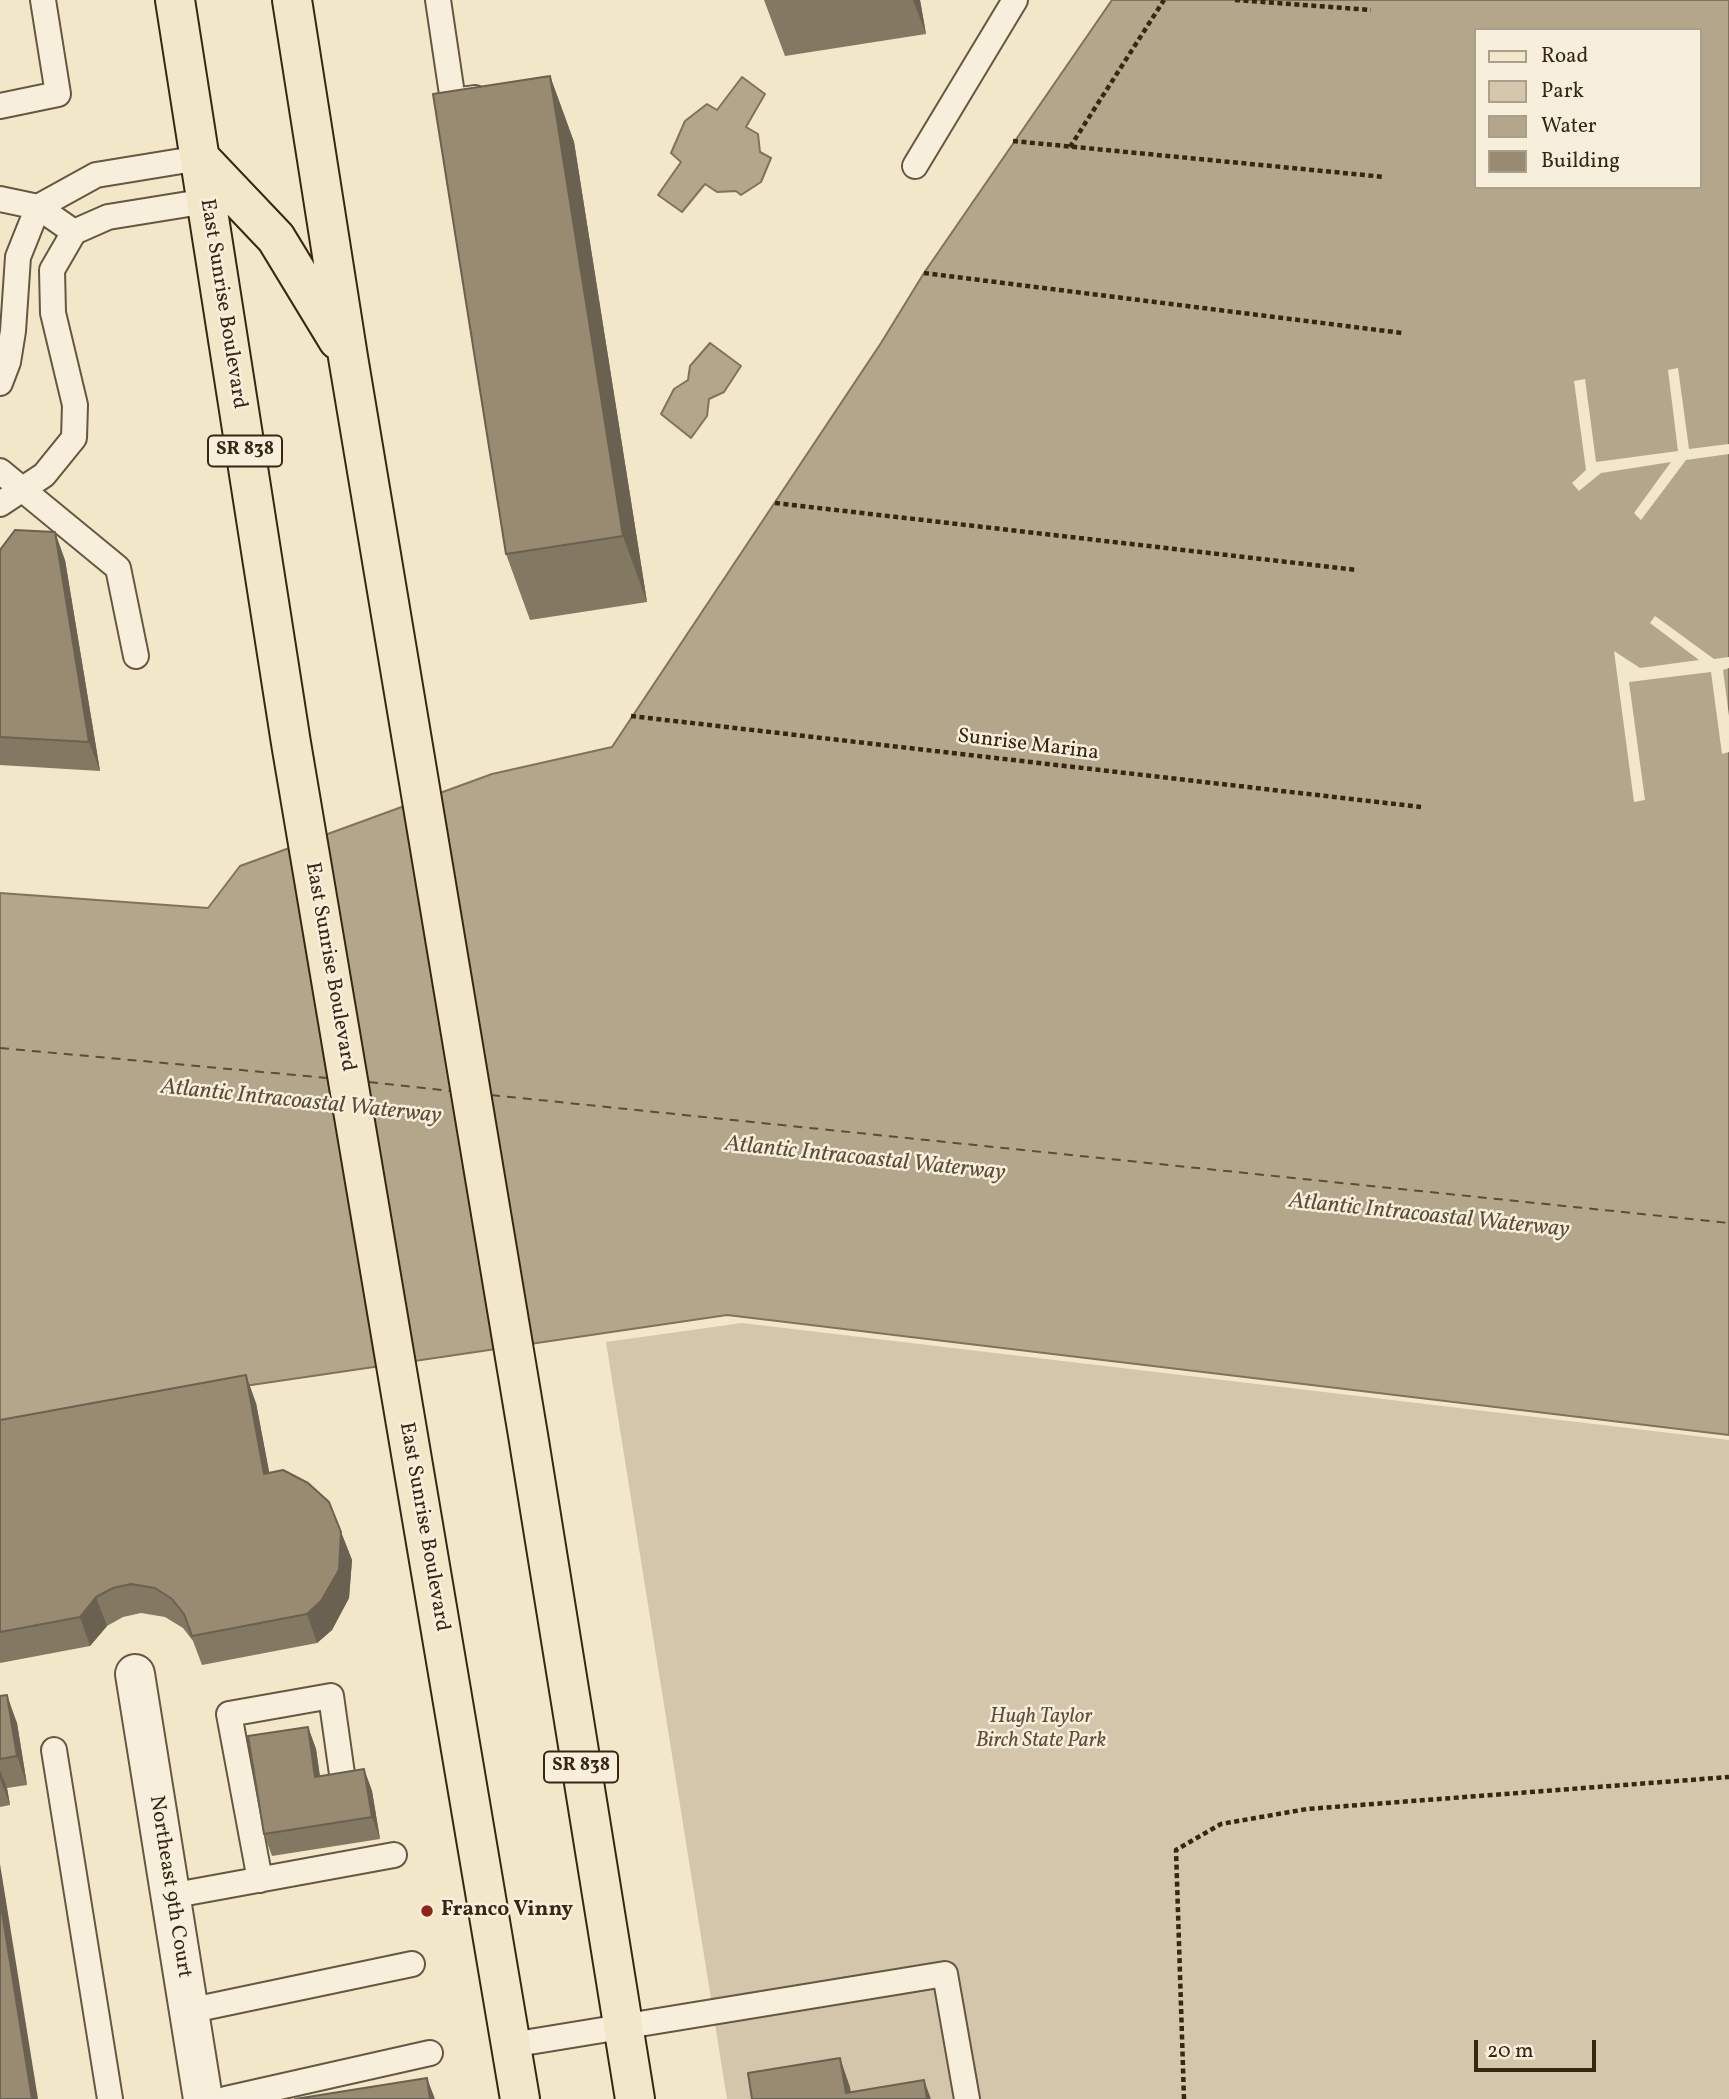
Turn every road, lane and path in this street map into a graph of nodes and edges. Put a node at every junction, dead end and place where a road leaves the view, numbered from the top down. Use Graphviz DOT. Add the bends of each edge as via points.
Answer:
graph roads {
  1 [pos="43,0"];
  2 [pos="175,0"];
  3 [pos="292,0"];
  4 [pos="438,0"];
  5 [pos="1015,0"];
  6 [pos="1164,0"];
  7 [pos="1235,0"];
  8 [pos="1371,10"];
  9 [pos="489,95"];
  10 [pos="0,106"];
  11 [pos="1013,141"];
  12 [pos="1070,147"];
  13 [pos="200,158"];
  14 [pos="915,166"];
  15 [pos="1385,177"];
  16 [pos="0,199"];
  17 [pos="206,201"];
  18 [pos="38,206"];
  19 [pos="74,232"];
  20 [pos="924,273"];
  21 [pos="1402,333"];
  22 [pos="348,357"];
  23 [pos="3,368"];
  24 [pos="0,471"];
  25 [pos="23,488"];
  26 [pos="775,502"];
  27 [pos="0,505"];
  28 [pos="1357,570"];
  29 [pos="136,656"];
  30 [pos="631,716"];
  31 [pos="1421,807"];
  32 [pos="135,1674"];
  33 [pos="54,1750"];
  34 [pos="342,1774"];
  35 [pos="1729,1777"];
  36 [pos="394,1855"];
  37 [pos="260,1880"];
  38 [pos="170,1896"];
  39 [pos="412,1964"];
  40 [pos="188,2011"];
  41 [pos="623,2026"];
  42 [pos="511,2045"];
  43 [pos="430,2053"];
  44 [pos="110,2099"];
  45 [pos="203,2099"];
  46 [pos="226,2099"];
  47 [pos="520,2099"];
  48 [pos="635,2099"];
  49 [pos="967,2099"];
  50 [pos="1184,2099"];
  1 -- 10 [label="lane" via="58,94"];
  2 -- 13 [label="main road, East Sunrise Boulevard / SR 838"];
  3 -- 22 [label="main road, SR 838"];
  4 -- 9 [label="lane" via="453,101"];
  5 -- 14 [label="lane"];
  6 -- 12 [label="path"];
  7 -- 8 [label="path"];
  11 -- 12 [label="path"];
  12 -- 15 [label="path"];
  13 -- 17 [label="main road, East Sunrise Boulevard / SR 838"];
  13 -- 18 [label="lane" via="96,176"];
  13 -- 22 [label="main road" via="276,238"];
  16 -- 18 [label="lane"];
  17 -- 19 [label="lane" via="108,216"];
  17 -- 42 [label="main road, East Sunrise Boulevard / SR 838" via="291,743"];
  18 -- 19 [label="lane"];
  18 -- 23 [label="lane" via="18,257 13,331"];
  19 -- 25 [label="lane" via="52,270 53,313 75,405 74,438 44,475"];
  20 -- 21 [label="path"];
  22 -- 41 [label="main road, SR 838"];
  24 -- 25 [label="lane"];
  25 -- 27 [label="lane"];
  25 -- 29 [label="lane" via="118,568"];
  26 -- 28 [label="path"];
  30 -- 31 [label="path, Sunrise Marina"];
  32 -- 38 [label="street, Northeast 9th Court"];
  33 -- 44 [label="lane"];
  34 -- 37 [label="lane" via="331,1696 229,1714"];
  35 -- 50 [label="path" via="1307,1809 1220,1824 1176,1850"];
  36 -- 37 [label="lane"];
  37 -- 38 [label="lane"];
  38 -- 40 [label="street, Northeast 9th Court"];
  39 -- 40 [label="lane"];
  40 -- 45 [label="street, Northeast 9th Court"];
  41 -- 42 [label="lane"];
  41 -- 48 [label="main road, SR 838"];
  41 -- 49 [label="lane" via="945,1974"];
  42 -- 47 [label="main road, East Sunrise Boulevard / SR 838"];
  43 -- 46 [label="lane"];
}
